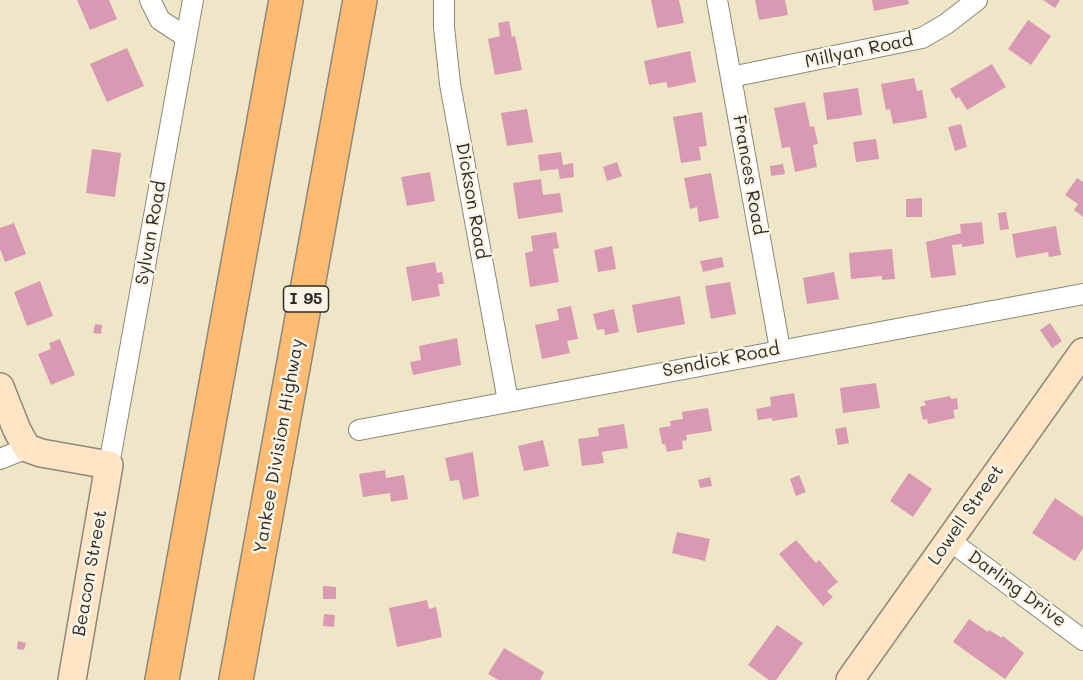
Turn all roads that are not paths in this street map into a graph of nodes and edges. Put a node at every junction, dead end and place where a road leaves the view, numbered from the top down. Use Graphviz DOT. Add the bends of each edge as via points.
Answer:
graph roads {
  1 [pos="150,0"];
  2 [pos="193,0"];
  3 [pos="286,0"];
  4 [pos="360,0"];
  5 [pos="444,0"];
  6 [pos="717,0"];
  7 [pos="977,0"];
  8 [pos="186,37"];
  9 [pos="731,77"];
  10 [pos="1083,294"];
  11 [pos="780,349"];
  12 [pos="1083,351"];
  13 [pos="0,387"];
  14 [pos="508,401"];
  15 [pos="359,430"];
  16 [pos="27,448"];
  17 [pos="0,459"];
  18 [pos="109,465"];
  19 [pos="949,540"];
  20 [pos="1083,640"];
  21 [pos="72,680"];
  22 [pos="162,680"];
  23 [pos="236,680"];
  24 [pos="850,680"];
  1 -- 8 [label="street" via="159,20"];
  2 -- 8 [label="street, Sylvan Road"];
  3 -- 22 [label="highway"];
  4 -- 23 [label="highway, Yankee Division Highway / I 95"];
  5 -- 14 [label="street, Dickson Road" via="450,84"];
  6 -- 9 [label="street, Frances Road"];
  7 -- 9 [label="street, Millyan Road" via="922,38"];
  8 -- 18 [label="street, Sylvan Road"];
  9 -- 11 [label="street, Frances Road"];
  10 -- 11 [label="street, Sendick Road"];
  11 -- 14 [label="street, Sendick Road"];
  12 -- 19 [label="street, Lowell Street"];
  13 -- 16 [label="street"];
  14 -- 15 [label="street, Sendick Road"];
  16 -- 17 [label="street"];
  16 -- 18 [label="street"];
  18 -- 21 [label="street, Beacon Street"];
  19 -- 20 [label="street, Darling Drive"];
  19 -- 24 [label="street, Lowell Street"];
}
